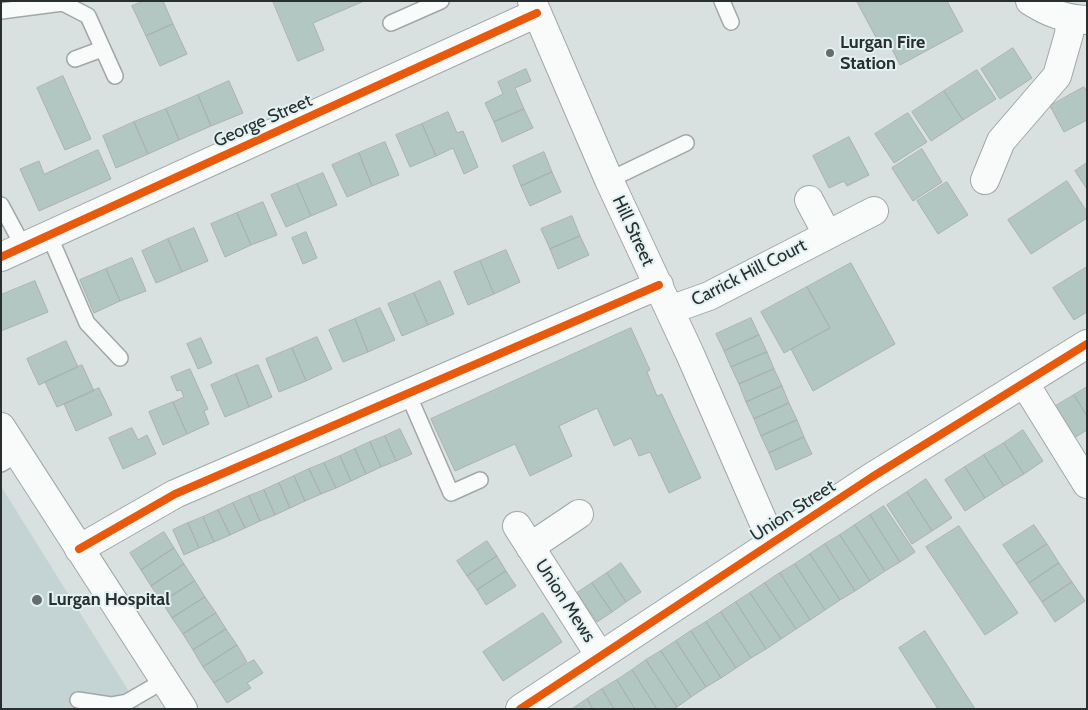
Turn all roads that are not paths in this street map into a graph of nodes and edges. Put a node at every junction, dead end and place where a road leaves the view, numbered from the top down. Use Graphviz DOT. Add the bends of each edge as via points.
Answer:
graph roads {
  1 [pos="440,1"];
  2 [pos="722,1"];
  3 [pos="1030,1"];
  4 [pos="534,7"];
  5 [pos="1,11"];
  6 [pos="1078,20"];
  7 [pos="731,22"];
  8 [pos="391,23"];
  9 [pos="102,49"];
  10 [pos="75,59"];
  11 [pos="115,76"];
  12 [pos="686,143"];
  13 [pos="609,180"];
  14 [pos="985,180"];
  15 [pos="809,200"];
  16 [pos="1,204"];
  17 [pos="874,211"];
  18 [pos="49,234"];
  19 [pos="827,234"];
  20 [pos="12,251"];
  21 [pos="664,297"];
  22 [pos="1087,344"];
  23 [pos="120,358"];
  24 [pos="1025,384"];
  25 [pos="408,394"];
  26 [pos="1,427"];
  27 [pos="10,459"];
  28 [pos="480,480"];
  29 [pos="1087,484"];
  30 [pos="579,514"];
  31 [pos="772,542"];
  32 [pos="79,548"];
  33 [pos="600,656"];
  34 [pos="165,680"];
  35 [pos="78,700"];
  36 [pos="548,701"];
  37 [pos="183,709"];
  38 [pos="520,709"];
  1 -- 8 [label="lane"];
  2 -- 7 [label="lane"];
  3 -- 6 [label="street" via="1048,12"];
  4 -- 13 [label="street, Hill Street"];
  4 -- 18 [label="street, George Street"];
  5 -- 9 [label="lane" via="62,3 88,16"];
  6 -- 14 [label="street" via="1069,34 1057,76 1001,141"];
  9 -- 10 [label="lane"];
  9 -- 11 [label="lane"];
  12 -- 13 [label="lane"];
  13 -- 21 [label="street, Hill Street"];
  15 -- 19 [label="street, Carrick Hill Court"];
  16 -- 20 [label="lane"];
  17 -- 19 [label="street, Carrick Hill Court"];
  18 -- 20 [label="street, George Street"];
  18 -- 23 [label="lane" via="86,323"];
  19 -- 21 [label="street, Carrick Hill Court" via="709,296"];
  21 -- 25 [label="street, Carrick Hill Court"];
  21 -- 31 [label="street, Hill Street"];
  22 -- 24 [label="street, Union Street"];
  24 -- 29 [label="street"];
  24 -- 31 [label="street, Union Street"];
  25 -- 28 [label="lane" via="451,493"];
  25 -- 32 [label="street, Carrick Hill Court" via="175,494"];
  26 -- 27 [label="street"];
  27 -- 32 [label="street"];
  30 -- 33 [label="street, Union Mews" via="523,537"];
  31 -- 33 [label="street, Union Street"];
  32 -- 34 [label="street"];
  33 -- 36 [label="street, Union Street"];
  34 -- 35 [label="lane" via="126,702 111,705"];
  34 -- 37 [label="street"];
  36 -- 38 [label="street, Union Street"];
}
